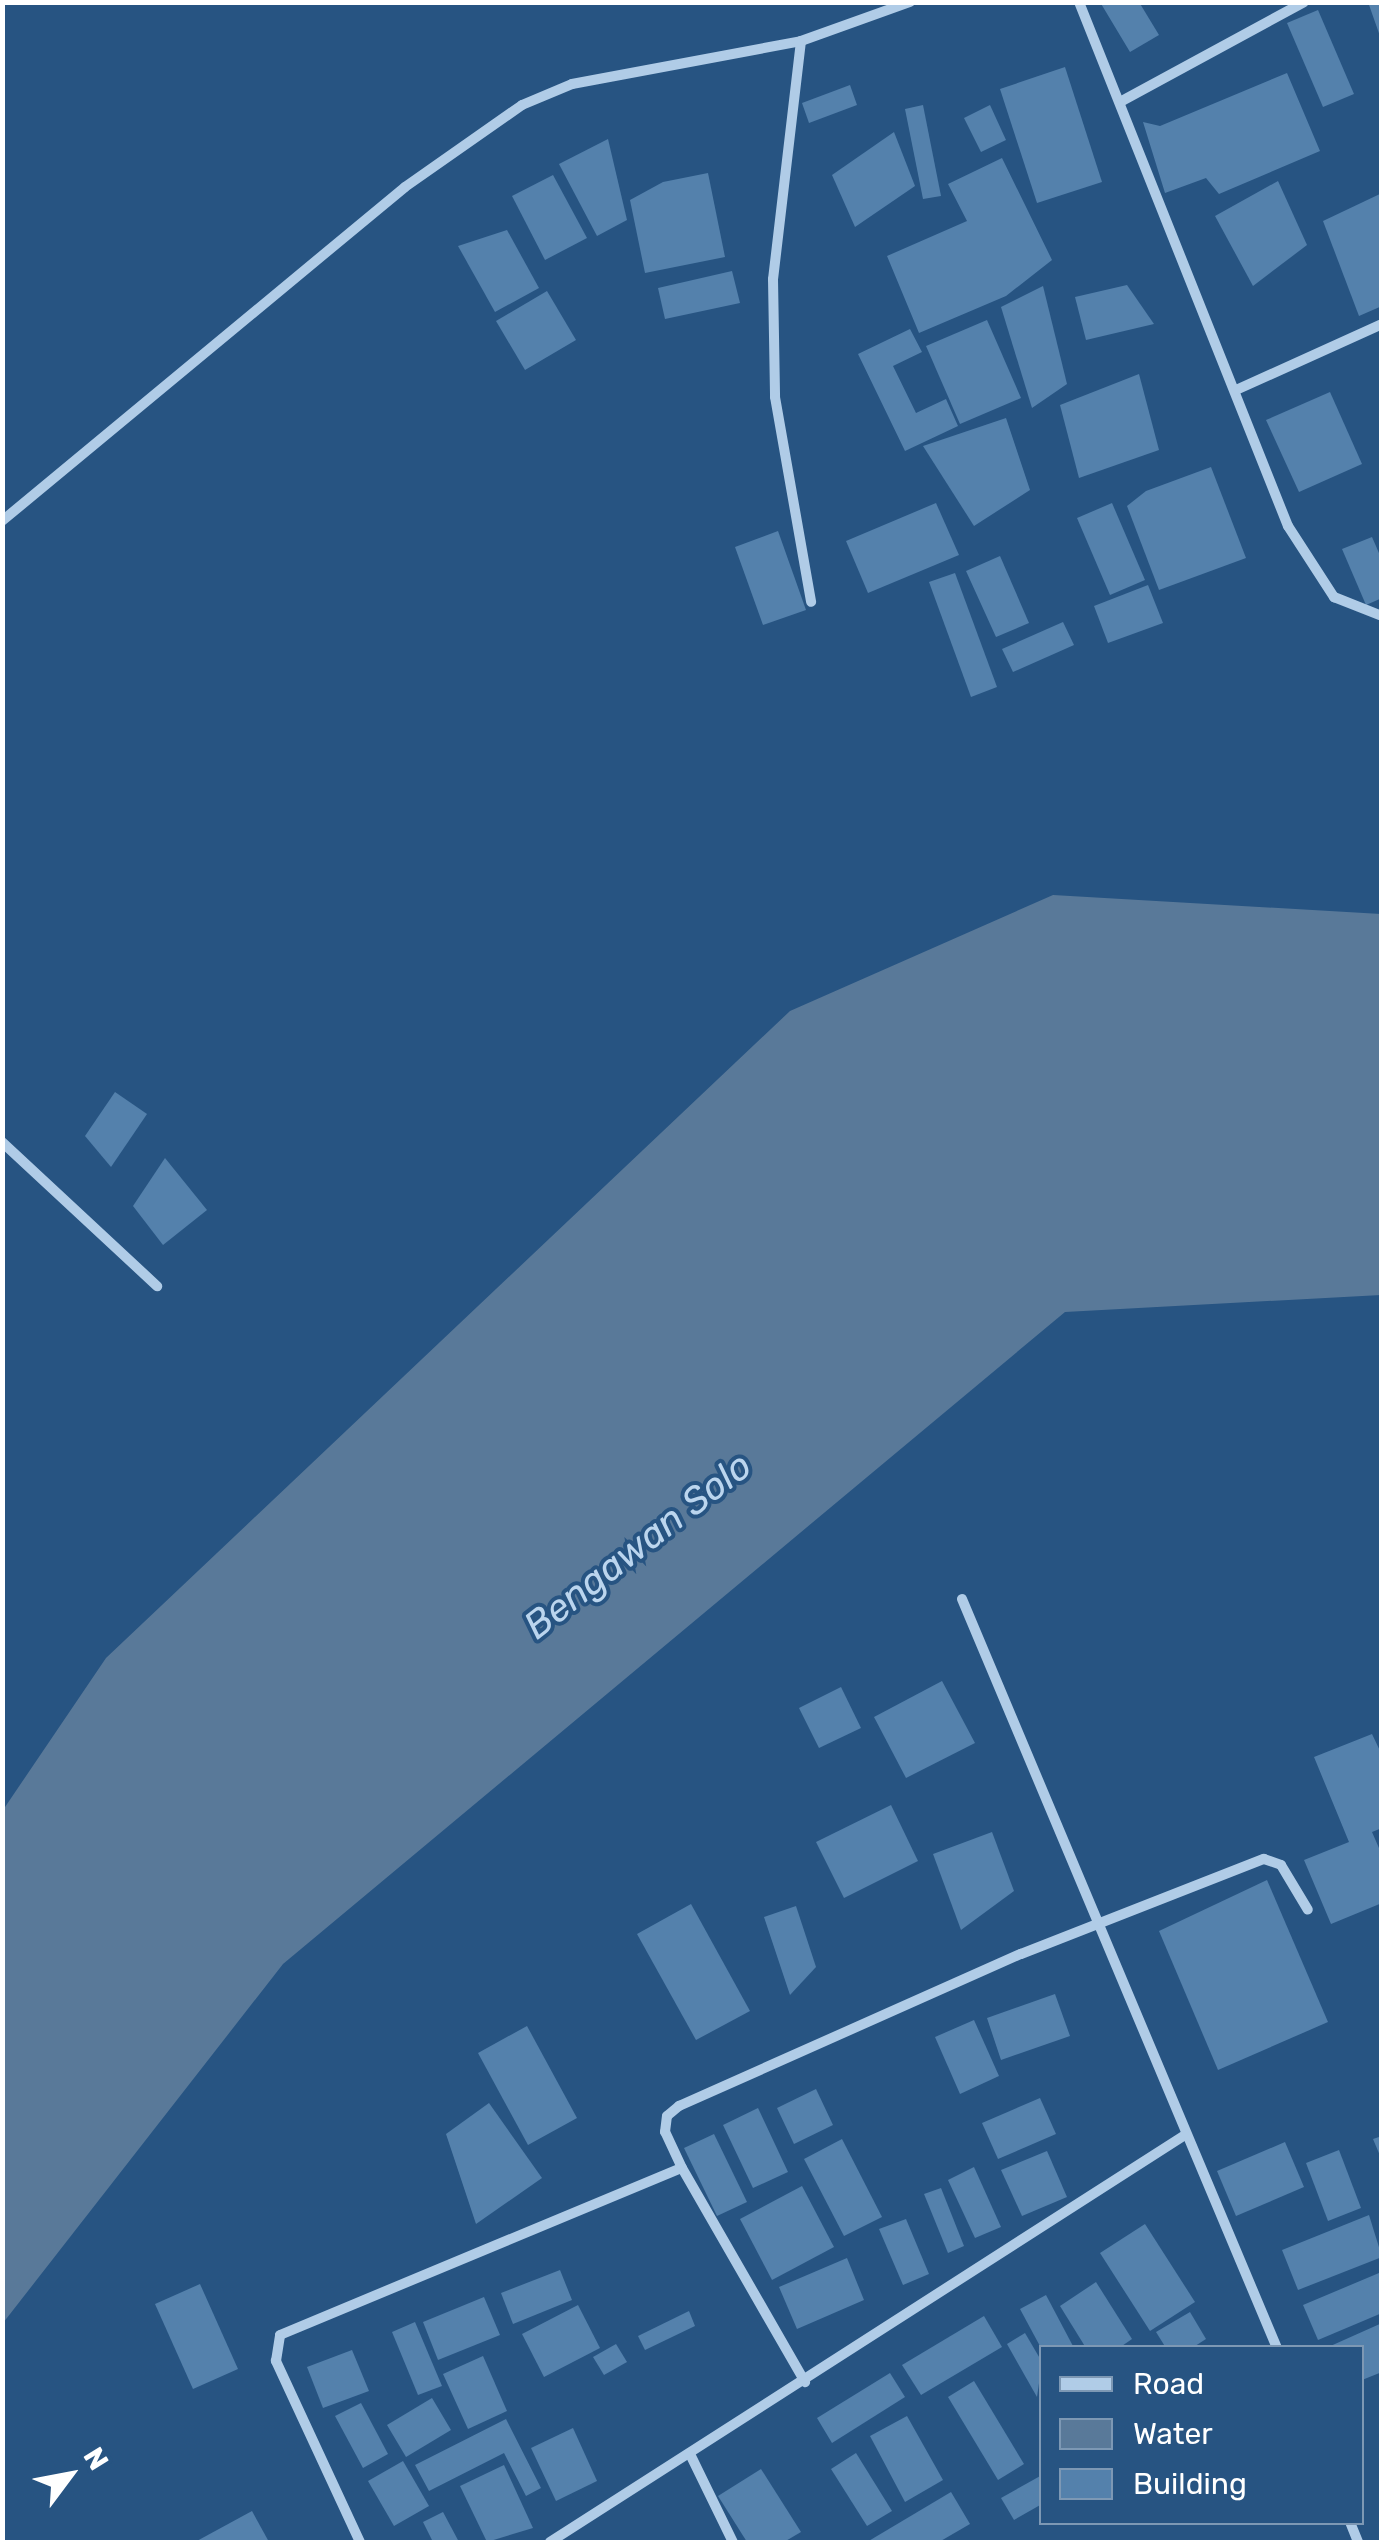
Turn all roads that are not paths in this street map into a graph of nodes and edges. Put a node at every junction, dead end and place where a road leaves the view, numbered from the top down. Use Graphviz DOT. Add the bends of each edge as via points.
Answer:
graph roads {
  1 [pos="910,2"];
  2 [pos="1079,2"];
  3 [pos="1304,2"];
  4 [pos="801,42"];
  5 [pos="1120,102"];
  6 [pos="1382,324"];
  7 [pos="1236,390"];
  8 [pos="2,521"];
  9 [pos="812,602"];
  10 [pos="1382,616"];
  11 [pos="2,1142"];
  12 [pos="158,1286"];
  13 [pos="962,1599"];
  14 [pos="1308,1910"];
  15 [pos="1100,1928"];
  16 [pos="1185,2135"];
  17 [pos="682,2168"];
  18 [pos="1276,2345"];
  19 [pos="805,2382"];
  20 [pos="690,2454"];
  21 [pos="360,2542"];
  22 [pos="550,2542"];
  23 [pos="732,2542"];
  1 -- 4 [label="street"];
  2 -- 5 [label="street"];
  3 -- 5 [label="street"];
  4 -- 8 [label="street" via="572,84 522,105 405,187"];
  4 -- 9 [label="street" via="773,279 775,397"];
  5 -- 7 [label="street"];
  6 -- 7 [label="street"];
  7 -- 10 [label="street" via="1288,526 1316,575 1334,597"];
  11 -- 12 [label="street"];
  13 -- 15 [label="street"];
  14 -- 15 [label="street" via="1280,1865 1264,1860"];
  15 -- 16 [label="street"];
  15 -- 17 [label="street" via="879,2014 685,2102 665,2124"];
  16 -- 18 [label="street"];
  16 -- 19 [label="street"];
  17 -- 19 [label="street"];
  17 -- 21 [label="street" via="280,2334 276,2361"];
  19 -- 20 [label="street"];
  20 -- 22 [label="street"];
  20 -- 23 [label="street"];
}
